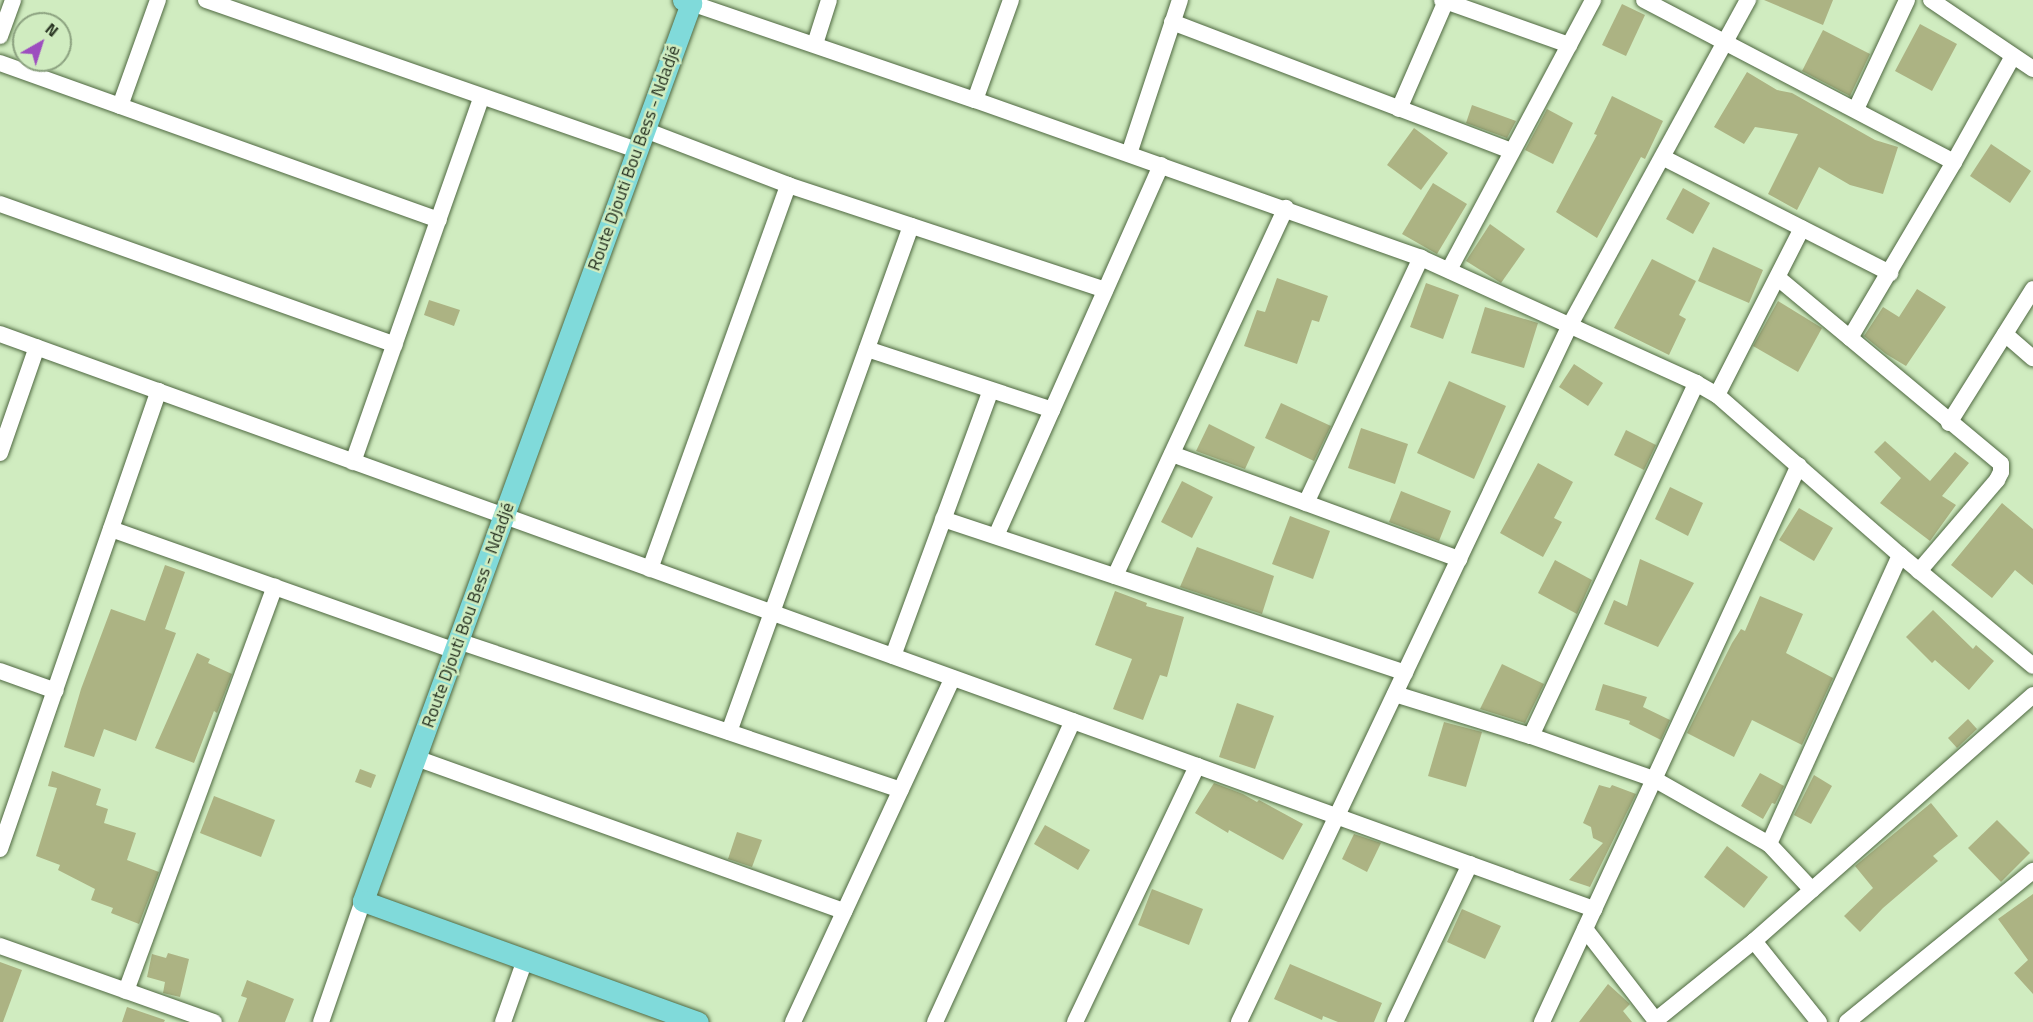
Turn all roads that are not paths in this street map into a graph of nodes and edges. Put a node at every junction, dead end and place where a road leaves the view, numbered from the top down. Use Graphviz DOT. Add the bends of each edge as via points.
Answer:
graph roads {
  1 [pos="13,0"];
  2 [pos="158,0"];
  3 [pos="206,0"];
  4 [pos="829,0"];
  5 [pos="1011,0"];
  6 [pos="1180,0"];
  7 [pos="1593,0"];
  8 [pos="1644,0"];
  9 [pos="1748,0"];
  10 [pos="1907,0"];
  11 [pos="1931,0"];
  12 [pos="1444,1"];
  13 [pos="687,2"];
  14 [pos="1172,22"];
  15 [pos="0,36"];
  16 [pos="1726,42"];
  17 [pos="815,44"];
  18 [pos="1569,45"];
  19 [pos="2013,56"];
  20 [pos="0,63"];
  21 [pos="2033,69"];
  22 [pos="481,98"];
  23 [pos="975,100"];
  24 [pos="120,106"];
  25 [pos="1399,109"];
  26 [pos="1856,109"];
  27 [pos="645,130"];
  28 [pos="637,150"];
  29 [pos="1511,151"];
  30 [pos="1129,154"];
  31 [pos="1664,158"];
  32 [pos="1954,162"];
  33 [pos="1161,165"];
  34 [pos="788,185"];
  35 [pos="0,204"];
  36 [pos="1286,208"];
  37 [pos="439,220"];
  38 [pos="911,226"];
  39 [pos="1802,228"];
  40 [pos="1421,258"];
  41 [pos="1449,270"];
  42 [pos="1890,273"];
  43 [pos="1778,278"];
  44 [pos="2033,289"];
  45 [pos="1105,290"];
  46 [pos="1570,325"];
  47 [pos="0,334"];
  48 [pos="2005,334"];
  49 [pos="1850,338"];
  50 [pos="395,345"];
  51 [pos="37,347"];
  52 [pos="867,349"];
  53 [pos="2033,358"];
  54 [pos="1696,383"];
  55 [pos="991,390"];
  56 [pos="159,391"];
  57 [pos="1717,395"];
  58 [pos="1052,410"];
  59 [pos="1949,423"];
  60 [pos="0,453"];
  61 [pos="1172,454"];
  62 [pos="353,462"];
  63 [pos="1799,465"];
  64 [pos="1306,503"];
  65 [pos="504,516"];
  66 [pos="943,519"];
  67 [pos="111,529"];
  68 [pos="996,536"];
  69 [pos="1900,555"];
  70 [pos="1459,559"];
  71 [pos="650,569"];
  72 [pos="1919,571"];
  73 [pos="1115,576"];
  74 [pos="275,587"];
  75 [pos="772,612"];
  76 [pos="456,646"];
  77 [pos="893,656"];
  78 [pos="2032,662"];
  79 [pos="0,671"];
  80 [pos="1405,673"];
  81 [pos="953,678"];
  82 [pos="56,691"];
  83 [pos="1395,694"];
  84 [pos="2033,695"];
  85 [pos="1074,721"];
  86 [pos="729,732"];
  87 [pos="1531,736"];
  88 [pos="416,758"];
  89 [pos="1197,766"];
  90 [pos="1654,779"];
  91 [pos="901,790"];
  92 [pos="7,810"];
  93 [pos="1337,816"];
  94 [pos="1769,844"];
  95 [pos="0,849"];
  96 [pos="1470,864"];
  97 [pos="2033,871"];
  98 [pos="1812,890"];
  99 [pos="363,901"];
  100 [pos="1594,909"];
  101 [pos="844,911"];
  102 [pos="1585,929"];
  103 [pos="1754,941"];
  104 [pos="0,946"];
  105 [pos="525,960"];
  106 [pos="126,991"];
  107 [pos="1656,1021"];
  108 [pos="214,1022"];
  109 [pos="321,1022"];
  110 [pos="503,1022"];
  111 [pos="698,1022"];
  112 [pos="793,1022"];
  113 [pos="935,1022"];
  114 [pos="1075,1022"];
  115 [pos="1239,1022"];
  116 [pos="1395,1022"];
  117 [pos="1542,1022"];
  118 [pos="1819,1022"];
  119 [pos="1847,1022"];
  1 -- 15 [label="street"];
  2 -- 24 [label="street"];
  3 -- 22 [label="street"];
  4 -- 17 [label="street"];
  5 -- 23 [label="street"];
  6 -- 14 [label="street"];
  7 -- 18 [label="street"];
  8 -- 16 [label="street"];
  9 -- 16 [label="street"];
  10 -- 26 [label="street"];
  11 -- 19 [label="street"];
  12 -- 18 [label="street"];
  12 -- 25 [label="street"];
  13 -- 17 [label="street"];
  13 -- 27 [label="main road, Route Djouti Bou Bess - Ndadjé"];
  14 -- 25 [label="street"];
  14 -- 30 [label="street"];
  16 -- 26 [label="street"];
  16 -- 31 [label="street"];
  17 -- 23 [label="street"];
  18 -- 29 [label="street"];
  19 -- 21 [label="street"];
  19 -- 32 [label="street"];
  20 -- 24 [label="street"];
  22 -- 28 [label="street"];
  22 -- 37 [label="street"];
  23 -- 30 [label="street"];
  24 -- 37 [label="street"];
  25 -- 29 [label="street"];
  26 -- 32 [label="street"];
  27 -- 28 [label="main road, Route Djouti Bou Bess - Ndadjé"];
  27 -- 34 [label="street"];
  28 -- 65 [label="main road, Route Djouti Bou Bess - Ndadjé"];
  29 -- 41 [label="street"];
  30 -- 33 [label="street"];
  31 -- 39 [label="street"];
  31 -- 46 [label="street"];
  32 -- 42 [label="street"];
  33 -- 36 [label="street"];
  33 -- 45 [label="street"];
  34 -- 38 [label="street"];
  34 -- 71 [label="street"];
  35 -- 50 [label="street"];
  36 -- 40 [label="street"];
  36 -- 61 [label="street"];
  37 -- 50 [label="street"];
  38 -- 45 [label="street"];
  38 -- 52 [label="street"];
  39 -- 42 [label="street"];
  39 -- 43 [label="street"];
  40 -- 41 [label="street"];
  40 -- 64 [label="street"];
  41 -- 46 [label="street"];
  42 -- 49 [label="street"];
  43 -- 49 [label="street"];
  43 -- 57 [label="street"];
  44 -- 48 [label="street"];
  45 -- 58 [label="street"];
  46 -- 54 [label="street"];
  46 -- 70 [label="street"];
  47 -- 51 [label="street"];
  48 -- 53 [label="street"];
  48 -- 59 [label="street"];
  49 -- 59 [label="street"];
  50 -- 62 [label="street"];
  51 -- 56 [label="street"];
  51 -- 60 [label="street"];
  52 -- 55 [label="street"];
  52 -- 75 [label="street"];
  54 -- 57 [label="street"];
  54 -- 87 [label="street"];
  55 -- 58 [label="street"];
  55 -- 66 [label="street"];
  56 -- 62 [label="street"];
  56 -- 67 [label="street"];
  57 -- 63 [label="street"];
  58 -- 68 [label="street"];
  59 -- 72 [label="street" via="2001,465 2001,472"];
  61 -- 64 [label="street"];
  61 -- 73 [label="street"];
  62 -- 65 [label="street"];
  63 -- 69 [label="street"];
  63 -- 90 [label="street"];
  64 -- 70 [label="street"];
  65 -- 71 [label="street"];
  65 -- 76 [label="main road, Route Djouti Bou Bess - Ndadjé"];
  66 -- 68 [label="street"];
  66 -- 77 [label="street"];
  67 -- 74 [label="street"];
  67 -- 82 [label="street"];
  68 -- 73 [label="street"];
  69 -- 72 [label="street"];
  69 -- 94 [label="street"];
  70 -- 80 [label="street"];
  71 -- 75 [label="street"];
  72 -- 78 [label="street"];
  73 -- 80 [label="street"];
  74 -- 76 [label="street"];
  74 -- 106 [label="street"];
  75 -- 77 [label="street"];
  75 -- 86 [label="street"];
  76 -- 86 [label="street"];
  76 -- 88 [label="main road, Route Djouti Bou Bess - Ndadjé"];
  77 -- 81 [label="street"];
  79 -- 82 [label="street"];
  80 -- 83 [label="street"];
  81 -- 85 [label="street"];
  81 -- 91 [label="street"];
  82 -- 92 [label="street"];
  83 -- 87 [label="street"];
  83 -- 93 [label="street"];
  84 -- 98 [label="street"];
  85 -- 89 [label="street"];
  85 -- 113 [label="street"];
  86 -- 91 [label="street"];
  87 -- 90 [label="street"];
  88 -- 99 [label="main road, Route Djouti Bou Bess - Ndadjé"];
  88 -- 101 [label="street"];
  89 -- 93 [label="street"];
  89 -- 114 [label="street"];
  90 -- 94 [label="street"];
  90 -- 100 [label="street"];
  91 -- 101 [label="street"];
  92 -- 95 [label="street"];
  93 -- 96 [label="street"];
  93 -- 115 [label="street"];
  94 -- 98 [label="street"];
  96 -- 100 [label="street"];
  96 -- 116 [label="street"];
  97 -- 119 [label="street"];
  98 -- 103 [label="street"];
  99 -- 105 [label="main road"];
  99 -- 109 [label="street"];
  100 -- 102 [label="street"];
  101 -- 112 [label="street"];
  102 -- 107 [label="street"];
  102 -- 117 [label="street"];
  103 -- 107 [label="street"];
  103 -- 118 [label="street"];
  104 -- 106 [label="street"];
  105 -- 110 [label="street"];
  105 -- 111 [label="main road"];
  106 -- 108 [label="street"];
}
